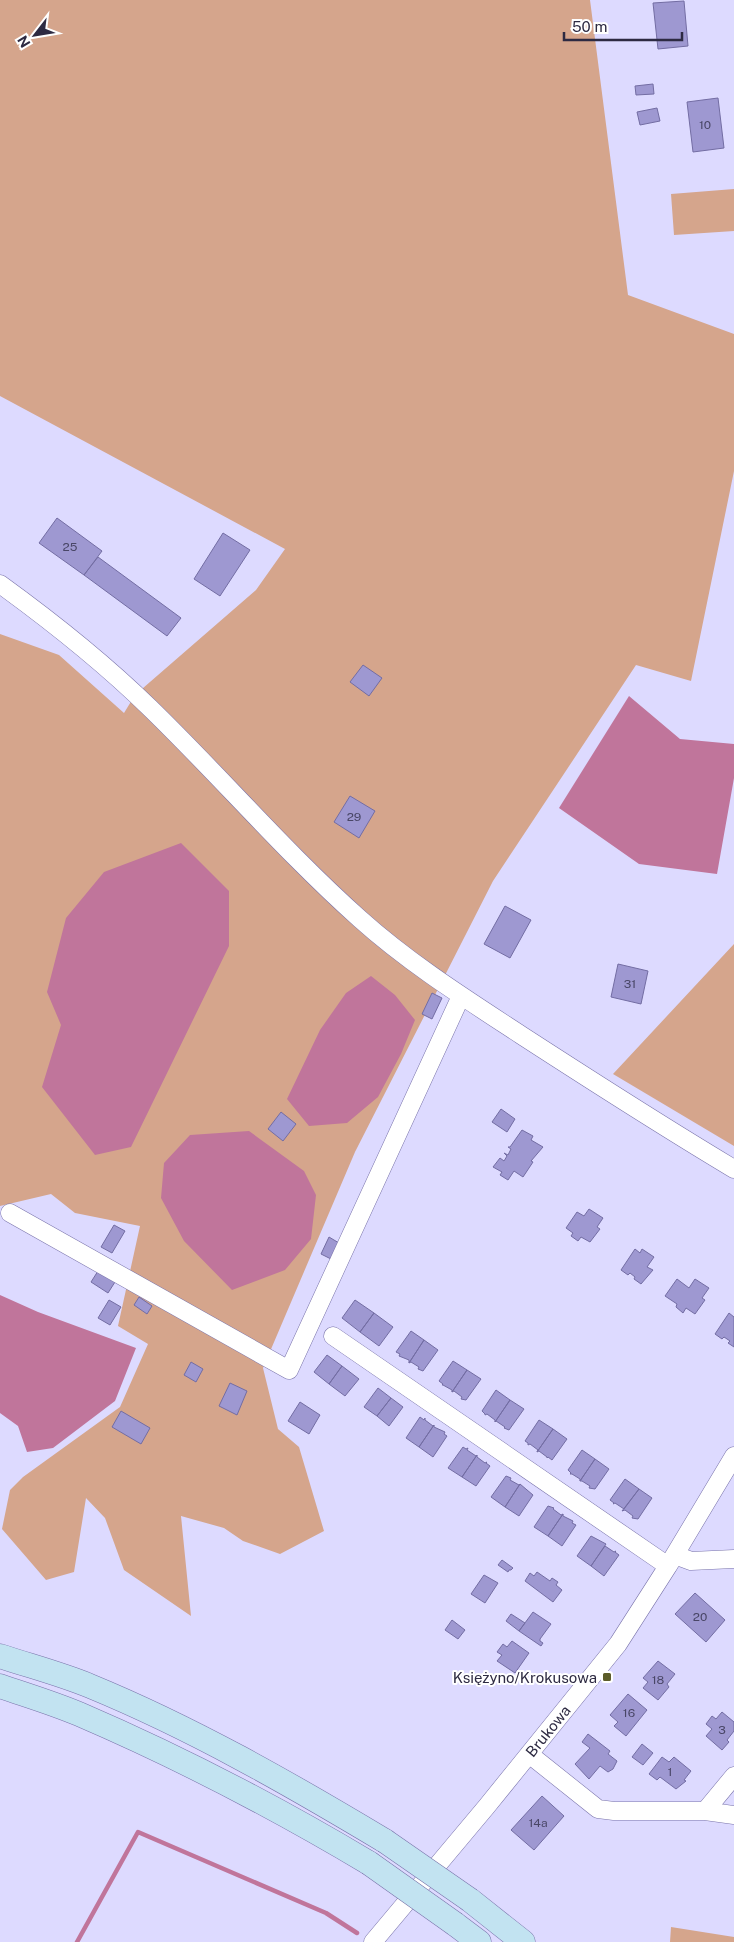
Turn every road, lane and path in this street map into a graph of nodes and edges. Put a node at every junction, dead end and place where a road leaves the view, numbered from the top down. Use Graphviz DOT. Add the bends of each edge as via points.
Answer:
graph roads {
  1 [pos="0,584"];
  2 [pos="461,996"];
  3 [pos="734,1169"];
  4 [pos="10,1213"];
  5 [pos="333,1336"];
  6 [pos="734,1456"];
  7 [pos="734,1559"];
  8 [pos="672,1561"];
  9 [pos="0,1656"];
  10 [pos="0,1686"];
  11 [pos="529,1754"];
  12 [pos="734,1776"];
  13 [pos="705,1811"];
  14 [pos="734,1815"];
  15 [pos="373,1942"];
  16 [pos="479,1942"];
  17 [pos="523,1942"];
  1 -- 2 [label="street" via="82,648 148,706 360,920"];
  2 -- 3 [label="street" via="644,1115"];
  2 -- 4 [label="street" via="289,1370"];
  5 -- 8 [label="street"];
  6 -- 8 [label="street, Brukowa"];
  7 -- 8 [label="street"];
  8 -- 11 [label="street, Brukowa" via="618,1644"];
  9 -- 17 [label="main road, bridge" via="89,1686 194,1734 311,1796 385,1841 470,1900"];
  10 -- 16 [label="main road, bridge" via="77,1713 190,1764 300,1822 369,1863"];
  11 -- 13 [label="street" via="598,1809"];
  11 -- 15 [label="street, Brukowa"];
  12 -- 13 [label="street"];
  13 -- 14 [label="street"];
}
